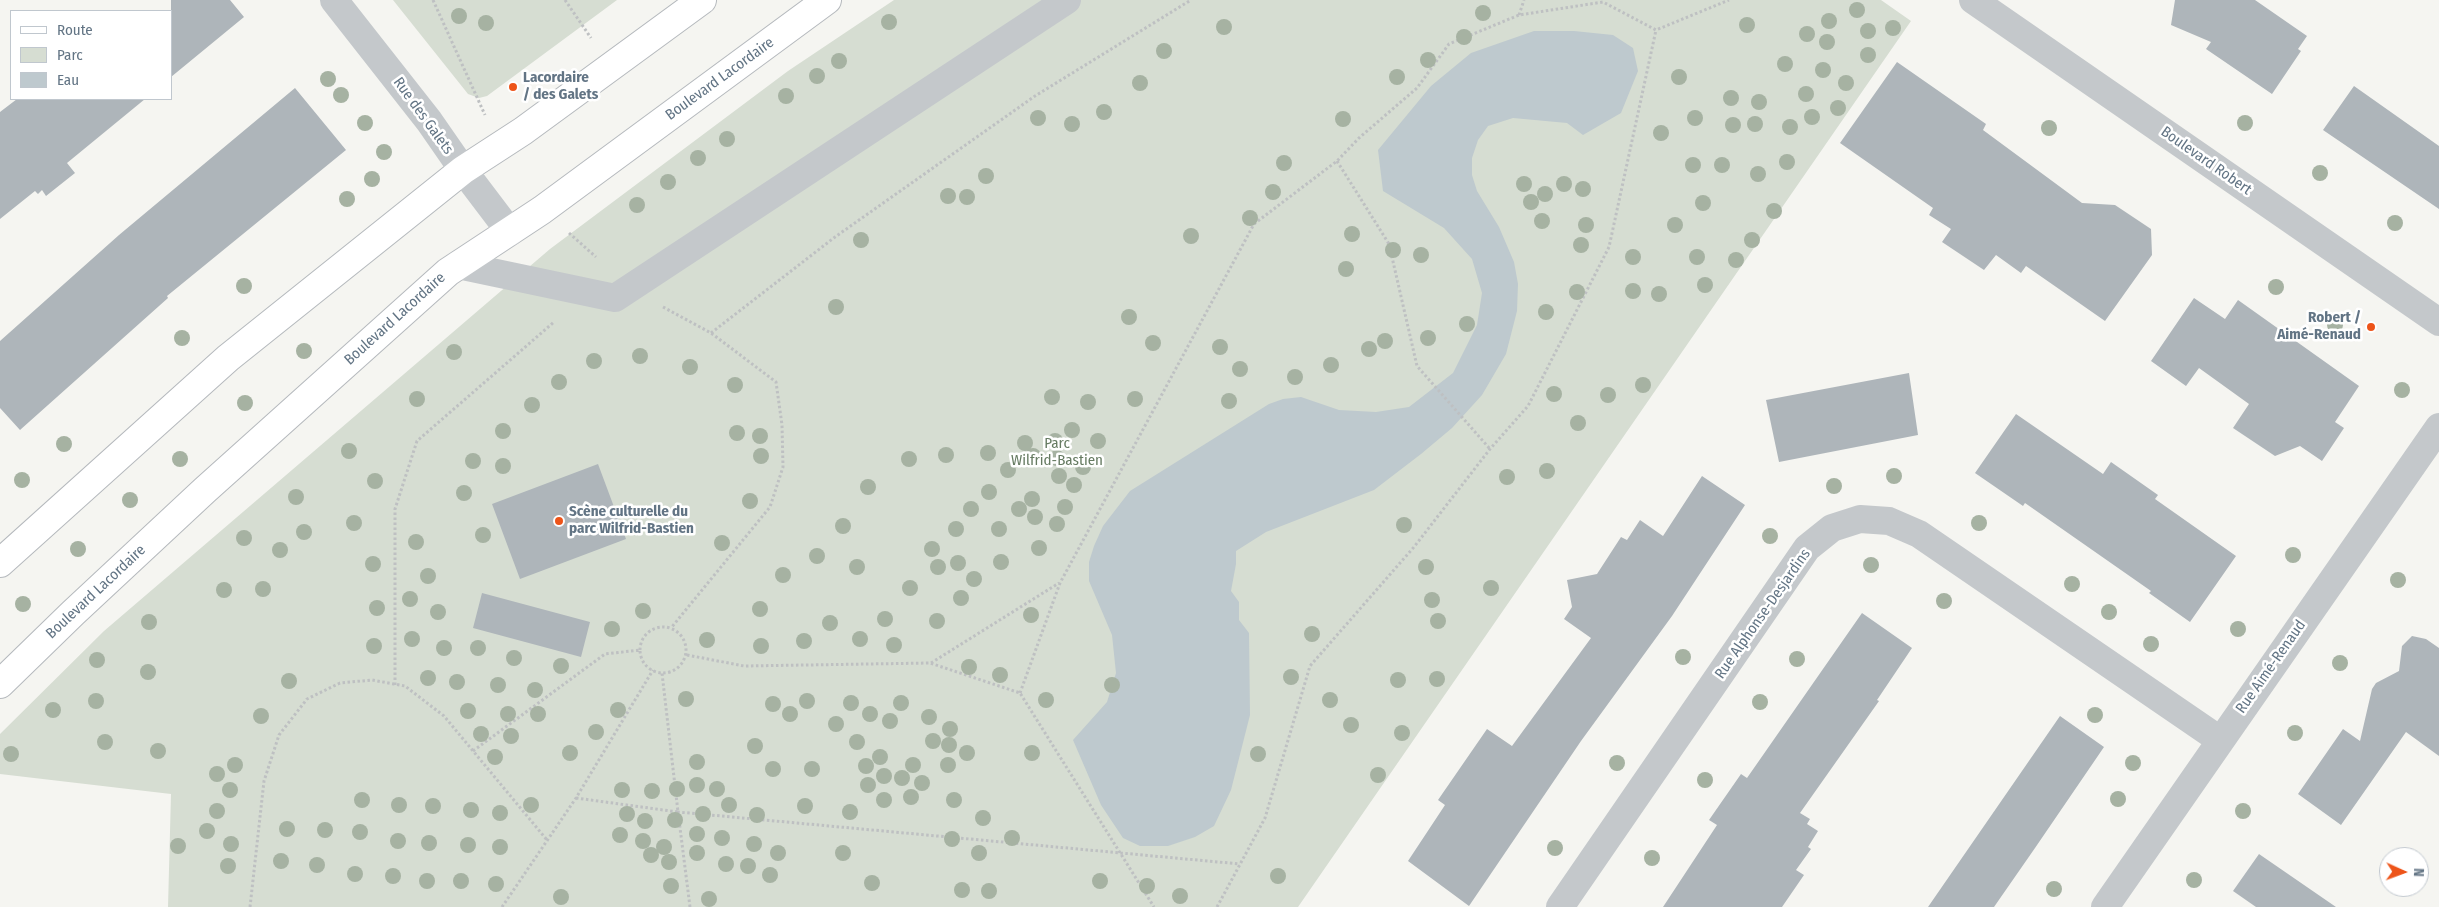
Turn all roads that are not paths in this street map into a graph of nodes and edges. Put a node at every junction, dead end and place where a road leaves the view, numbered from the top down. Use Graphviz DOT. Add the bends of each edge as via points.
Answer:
graph roads {
  1 [pos="334,0"];
  2 [pos="702,0"];
  3 [pos="827,0"];
  4 [pos="1067,0"];
  5 [pos="1973,0"];
  6 [pos="463,170"];
  7 [pos="510,232"];
  8 [pos="458,265"];
  9 [pos="2439,322"];
  10 [pos="2439,427"];
  11 [pos="0,563"];
  12 [pos="0,684"];
  13 [pos="2220,740"];
  14 [pos="1560,907"];
  15 [pos="2105,907"];
  1 -- 6 [label="street, Rue des Galets" via="429,121"];
  2 -- 6 [label="main road" via="500,147"];
  3 -- 7 [label="main road, Boulevard Lacordaire"];
  4 -- 8 [label="street" via="615,298"];
  5 -- 9 [label="street, Boulevard Robert"];
  6 -- 7 [label="street, Rue des Galets"];
  6 -- 11 [label="main road" via="228,358"];
  7 -- 8 [label="main road, Boulevard Lacordaire"];
  8 -- 12 [label="main road, Boulevard Lacordaire" via="205,490"];
  10 -- 13 [label="street, Rue Aimé-Renaud"];
  13 -- 14 [label="street, Rue Alphonse-Desjardins" via="1919,534 1889,521 1860,519 1832,528 1807,548"];
  13 -- 15 [label="street, Rue Aimé-Renaud"];
}
